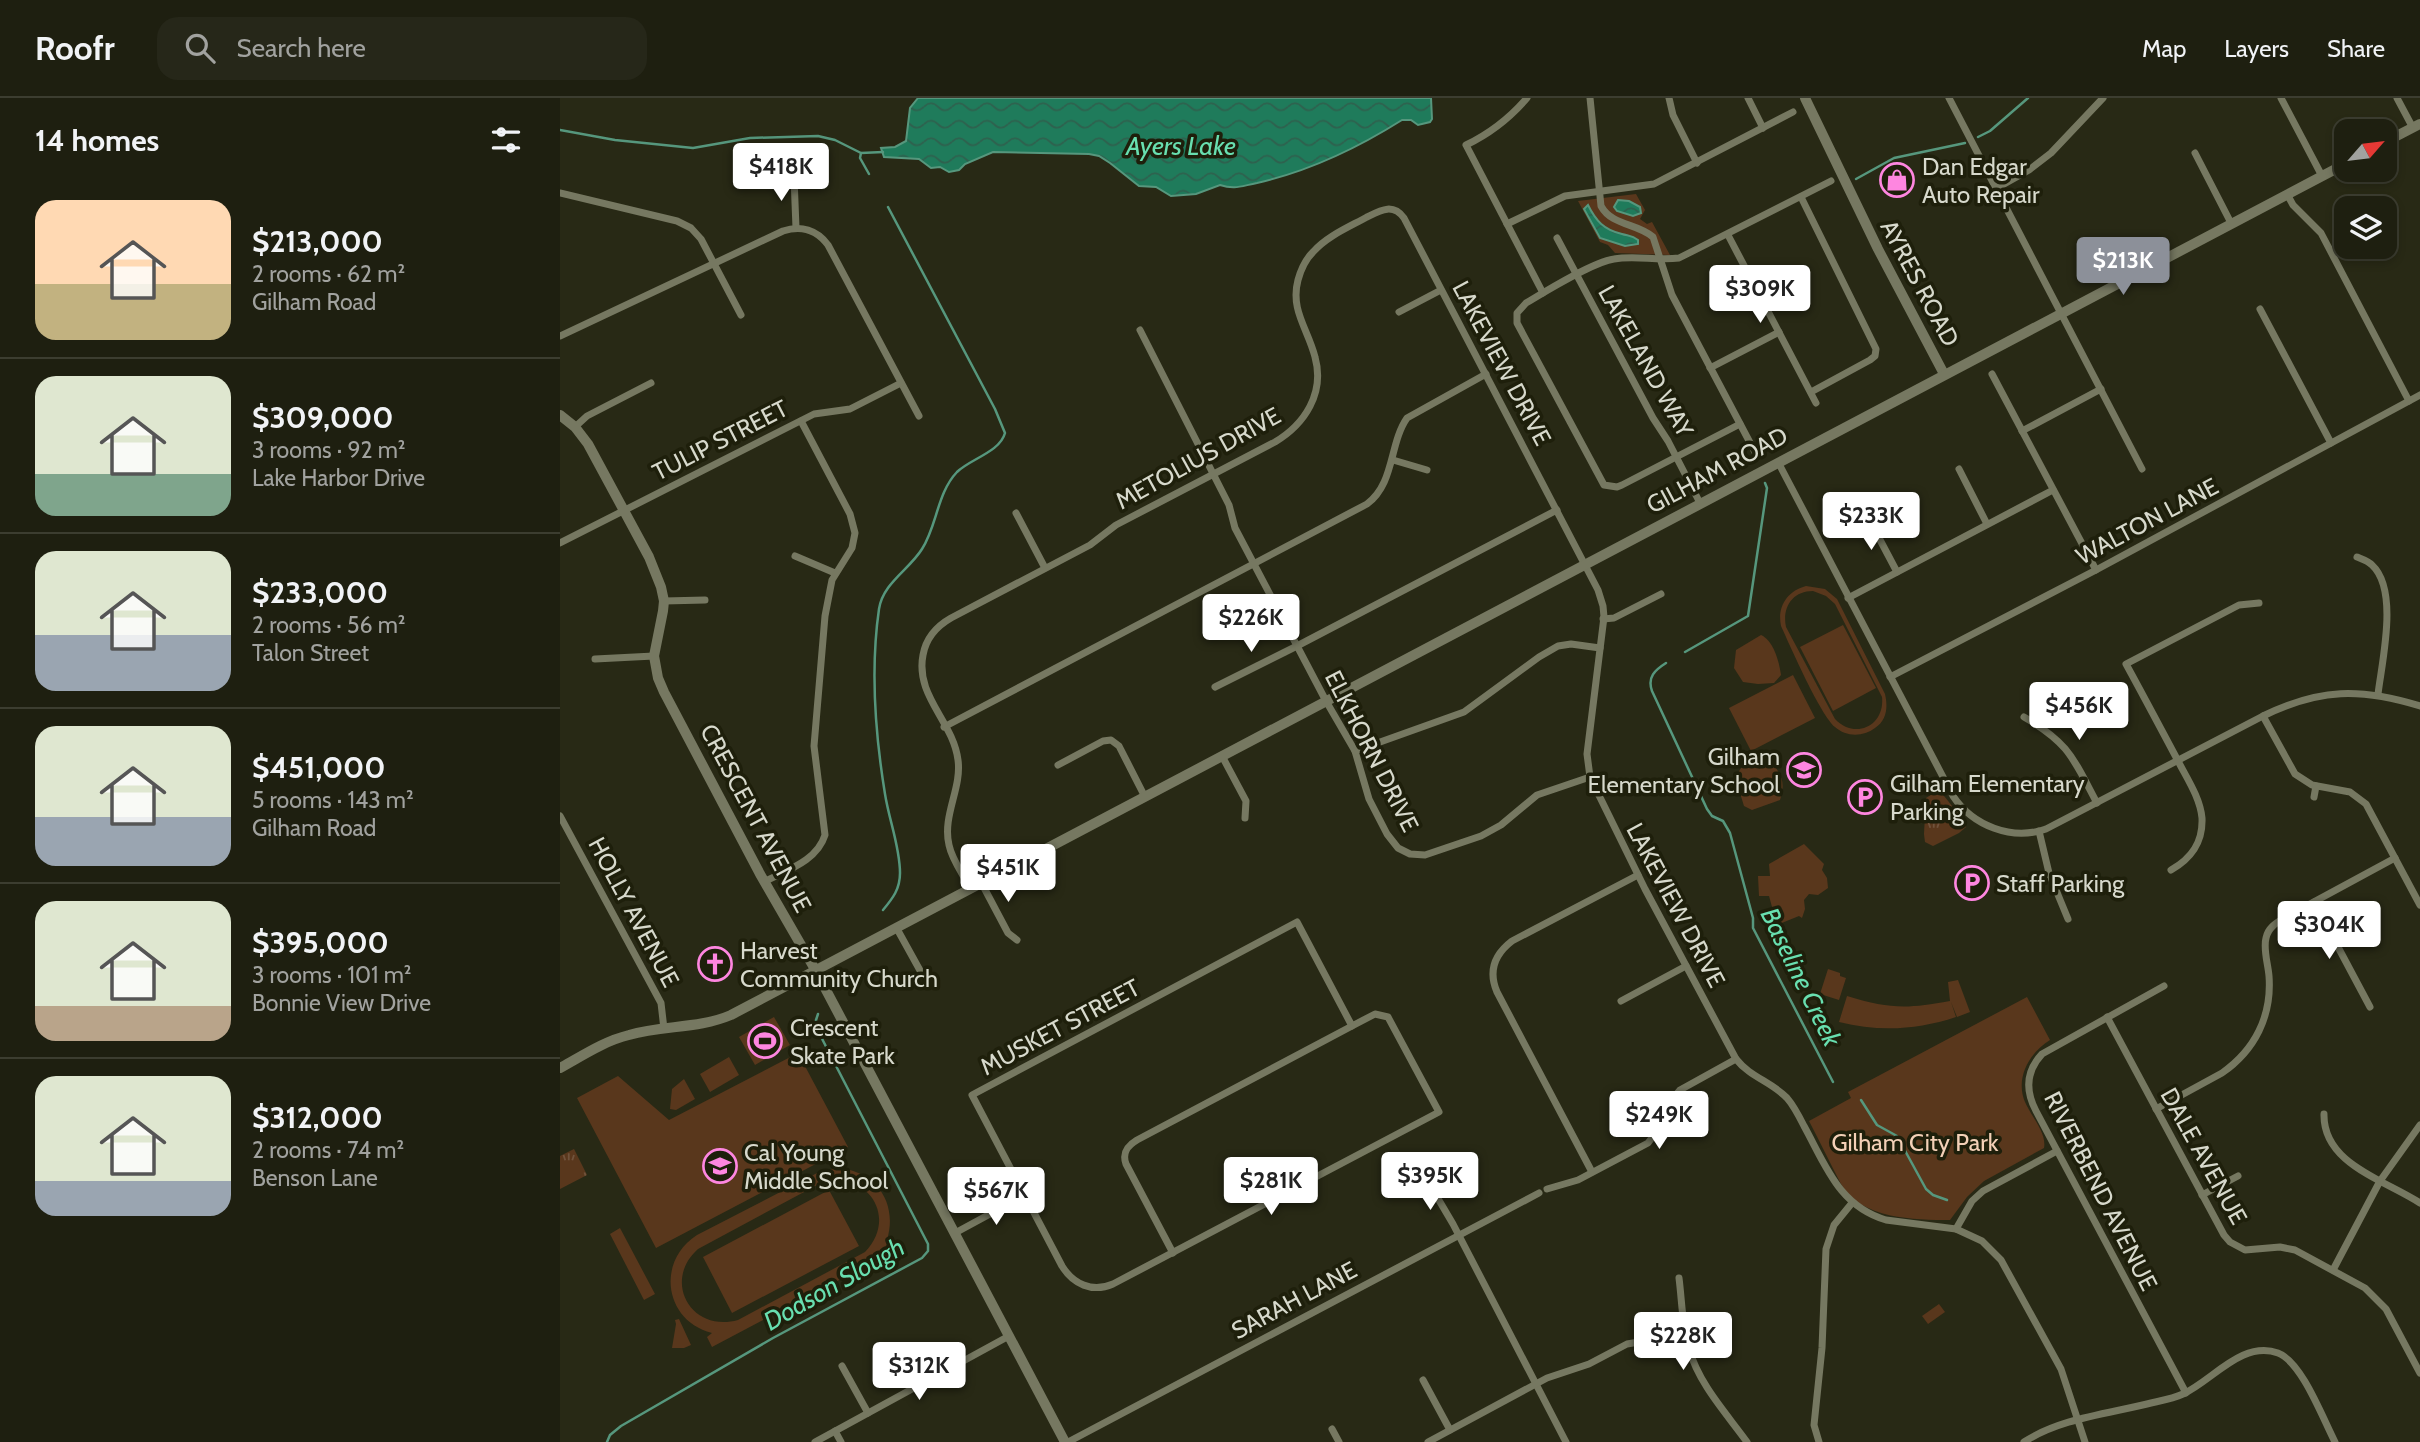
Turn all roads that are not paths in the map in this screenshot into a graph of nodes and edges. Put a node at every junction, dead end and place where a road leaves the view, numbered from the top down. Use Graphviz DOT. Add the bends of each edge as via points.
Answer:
graph roads {
  1 [pos="1527,98"];
  2 [pos="1590,98"];
  3 [pos="1669,98"];
  4 [pos="1748,98"];
  5 [pos="1805,98"];
  6 [pos="1949,98"];
  7 [pos="2103,98"];
  8 [pos="2281,98"];
  9 [pos="2397,98"];
  10 [pos="1793,112"];
  11 [pos="2416,126"];
  12 [pos="1763,128"];
  13 [pos="2398,135"];
  14 [pos="2195,153"];
  15 [pos="1697,163"];
  16 [pos="2334,170"];
  17 [pos="2322,176"];
  18 [pos="794,177"];
  19 [pos="1831,181"];
  20 [pos="1997,188"];
  21 [pos="1598,192"];
  22 [pos="560,193"];
  23 [pos="2287,194"];
  24 [pos="1801,197"];
  25 [pos="1404,218"];
  26 [pos="2231,223"];
  27 [pos="1507,224"];
  28 [pos="796,228"];
  29 [pos="1728,235"];
  30 [pos="1558,238"];
  31 [pos="1660,260"];
  32 [pos="714,263"];
  33 [pos="1577,276"];
  34 [pos="1441,290"];
  35 [pos="1543,293"];
  36 [pos="2260,309"];
  37 [pos="1399,312"];
  38 [pos="2062,312"];
  39 [pos="741,316"];
  40 [pos="1140,330"];
  41 [pos="1779,332"];
  42 [pos="560,336"];
  43 [pos="1710,368"];
  44 [pos="1486,374"];
  45 [pos="1944,374"];
  46 [pos="1992,374"];
  47 [pos="651,383"];
  48 [pos="901,383"];
  49 [pos="2101,389"];
  50 [pos="1811,392"];
  51 [pos="2420,395"];
  52 [pos="2409,401"];
  53 [pos="1816,403"];
  54 [pos="560,415"];
  55 [pos="919,416"];
  56 [pos="801,421"];
  57 [pos="1740,424"];
  58 [pos="575,427"];
  59 [pos="2022,431"];
  60 [pos="2331,443"];
  61 [pos="1756,454"];
  62 [pos="1677,457"];
  63 [pos="1392,460"];
  64 [pos="1778,462"];
  65 [pos="1959,469"];
  66 [pos="2143,469"];
  67 [pos="1427,470"];
  68 [pos="1212,474"];
  69 [pos="2053,490"];
  70 [pos="1700,503"];
  71 [pos="624,510"];
  72 [pos="1557,510"];
  73 [pos="1016,513"];
  74 [pos="1869,519"];
  75 [pos="1987,524"];
  76 [pos="560,542"];
  77 [pos="795,556"];
  78 [pos="2357,556"];
  79 [pos="1253,563"];
  80 [pos="1585,563"];
  81 [pos="1045,568"];
  82 [pos="2096,570"];
  83 [pos="1897,572"];
  84 [pos="835,573"];
  85 [pos="1661,594"];
  86 [pos="1848,598"];
  87 [pos="705,600"];
  88 [pos="664,601"];
  89 [pos="2259,603"];
  90 [pos="1603,619"];
  91 [pos="1297,646"];
  92 [pos="1600,648"];
  93 [pos="654,656"];
  94 [pos="595,659"];
  95 [pos="1890,677"];
  96 [pos="1215,687"];
  97 [pos="2378,694"];
  98 [pos="1326,701"];
  99 [pos="2420,706"];
  100 [pos="2263,716"];
  101 [pos="2024,717"];
  102 [pos="944,727"];
  103 [pos="1355,751"];
  104 [pos="1222,756"];
  105 [pos="2178,761"];
  106 [pos="1058,765"];
  107 [pos="1590,777"];
  108 [pos="2316,786"];
  109 [pos="1145,797"];
  110 [pos="2314,797"];
  111 [pos="2097,803"];
  112 [pos="560,816"];
  113 [pos="1245,818"];
  114 [pos="2039,831"];
  115 [pos="2395,858"];
  116 [pos="2171,870"];
  117 [pos="1638,875"];
  118 [pos="765,882"];
  119 [pos="981,882"];
  120 [pos="970,888"];
  121 [pos="2314,902"];
  122 [pos="2420,905"];
  123 [pos="2068,919"];
  124 [pos="896,927"];
  125 [pos="1017,940"];
  126 [pos="1686,966"];
  127 [pos="816,971"];
  128 [pos="934,984"];
  129 [pos="2164,986"];
  130 [pos="1621,1001"];
  131 [pos="2370,1007"];
  132 [pos="2107,1017"];
  133 [pos="1352,1026"];
  134 [pos="664,1029"];
  135 [pos="1736,1059"];
  136 [pos="560,1068"];
  137 [pos="2156,1110"];
  138 [pos="2324,1114"];
  139 [pos="2420,1125"];
  140 [pos="2057,1150"];
  141 [pos="1592,1172"];
  142 [pos="2238,1176"];
  143 [pos="2380,1181"];
  144 [pos="1430,1185"];
  145 [pos="1547,1189"];
  146 [pos="1539,1193"];
  147 [pos="1025,1195"];
  148 [pos="2202,1195"];
  149 [pos="1852,1203"];
  150 [pos="2420,1203"];
  151 [pos="1956,1229"];
  152 [pos="954,1233"];
  153 [pos="1459,1235"];
  154 [pos="1173,1253"];
  155 [pos="2333,1270"];
  156 [pos="1679,1278"];
  157 [pos="1686,1334"];
  158 [pos="1009,1336"];
  159 [pos="842,1366"];
  160 [pos="2420,1373"];
  161 [pos="1423,1380"];
  162 [pos="1536,1384"];
  163 [pos="2186,1393"];
  164 [pos="868,1413"];
  165 [pos="2079,1420"];
  166 [pos="1332,1429"];
  167 [pos="1450,1430"];
  168 [pos="835,1431"];
  169 [pos="1817,1441"];
  170 [pos="815,1442"];
  171 [pos="841,1442"];
  172 [pos="1067,1442"];
  173 [pos="1339,1442"];
  174 [pos="1427,1442"];
  175 [pos="1566,1442"];
  176 [pos="1747,1442"];
  177 [pos="2024,1442"];
  178 [pos="2085,1442"];
  179 [pos="2335,1442"];
  1 -- 27 [label="street" via="1506,121 1466,145"];
  2 -- 21 [label="street"];
  3 -- 15 [label="street"];
  4 -- 12 [label="street"];
  5 -- 45 [label="street, AYRES ROAD"];
  6 -- 20 [label="street"];
  7 -- 20 [label="street" via="2051,153"];
  8 -- 17 [label="street"];
  9 -- 11 [label="street"];
  10 -- 12 [label="street"];
  11 -- 13 [label="street"];
  12 -- 15 [label="street"];
  14 -- 26 [label="street"];
  15 -- 21 [label="street" via="1654,184"];
  16 -- 17 [label="street, GILHAM ROAD"];
  17 -- 23 [label="street, GILHAM ROAD"];
  18 -- 28 [label="street"];
  19 -- 24 [label="street"];
  20 -- 38 [label="street"];
  21 -- 27 [label="street" via="1557,199"];
  21 -- 31 [label="street" via="1608,216 1653,237"];
  22 -- 32 [label="street" via="684,223 696,232"];
  23 -- 26 [label="street, GILHAM ROAD"];
  23 -- 52 [label="street" via="2321,233"];
  24 -- 29 [label="street"];
  24 -- 50 [label="street" via="1876,349 1870,360"];
  25 -- 34 [label="street, LAKEVIEW DRIVE"];
  25 -- 68 [label="street, METOLIUS DRIVE" via="1392,209 1382,209 1328,239 1311,254 1301,270 1295,297 1315,357 1318,377 1313,400 1288,434"];
  26 -- 38 [label="street, GILHAM ROAD"];
  27 -- 35 [label="street"];
  28 -- 32 [label="street"];
  28 -- 48 [label="street" via="817,234 828,245"];
  29 -- 31 [label="street" via="1679,258"];
  29 -- 41 [label="street"];
  30 -- 33 [label="street, LAKELAND WAY"];
  31 -- 33 [label="street" via="1614,259"];
  31 -- 43 [label="street" via="1672,295"];
  32 -- 39 [label="street"];
  32 -- 42 [label="street"];
  33 -- 35 [label="street"];
  33 -- 62 [label="street, LAKELAND WAY"];
  34 -- 37 [label="street"];
  34 -- 44 [label="street, LAKEVIEW DRIVE"];
  35 -- 62 [label="street" via="1521,306 1517,323 1600,480 1617,487"];
  36 -- 60 [label="street"];
  38 -- 45 [label="street, GILHAM ROAD"];
  38 -- 49 [label="street"];
  40 -- 68 [label="street, ELKHORN DRIVE"];
  41 -- 43 [label="street"];
  41 -- 50 [label="street"];
  43 -- 57 [label="street"];
  44 -- 63 [label="street" via="1406,418"];
  44 -- 72 [label="street, LAKEVIEW DRIVE"];
  45 -- 64 [label="street, GILHAM ROAD"];
  46 -- 59 [label="street"];
  47 -- 58 [label="street"];
  48 -- 55 [label="street"];
  48 -- 56 [label="street, TULIP STREET" via="849,409"];
  49 -- 59 [label="street"];
  49 -- 66 [label="street"];
  50 -- 53 [label="street"];
  51 -- 52 [label="street, WALTON LANE"];
  52 -- 60 [label="street, WALTON LANE"];
  54 -- 58 [label="street, CRESCENT AVENUE"];
  56 -- 71 [label="street, TULIP STREET"];
  56 -- 84 [label="street" via="853,524 852,548"];
  57 -- 61 [label="street"];
  57 -- 62 [label="street"];
  58 -- 71 [label="street, CRESCENT AVENUE"];
  59 -- 69 [label="street"];
  60 -- 82 [label="street, WALTON LANE"];
  62 -- 70 [label="street, LAKELAND WAY"];
  63 -- 67 [label="street"];
  63 -- 79 [label="street" via="1373,500"];
  64 -- 70 [label="street, GILHAM ROAD"];
  64 -- 86 [label="street"];
  65 -- 75 [label="street"];
  68 -- 79 [label="street, ELKHORN DRIVE"];
  68 -- 81 [label="street, METOLIUS DRIVE"];
  69 -- 75 [label="street"];
  69 -- 82 [label="street"];
  70 -- 80 [label="street, GILHAM ROAD"];
  71 -- 76 [label="street, TULIP STREET"];
  71 -- 88 [label="street, CRESCENT AVENUE" via="657,574"];
  72 -- 80 [label="street, LAKEVIEW DRIVE"];
  72 -- 91 [label="street"];
  73 -- 81 [label="street"];
  74 -- 83 [label="street"];
  75 -- 83 [label="street"];
  77 -- 84 [label="street"];
  78 -- 97 [label="street" via="2373,565 2386,595"];
  79 -- 91 [label="street, ELKHORN DRIVE"];
  79 -- 102 [label="street"];
  80 -- 90 [label="street, LAKEVIEW DRIVE" via="1601,598"];
  80 -- 98 [label="street, GILHAM ROAD"];
  81 -- 102 [label="street, METOLIUS DRIVE" via="951,618 930,637 923,650 921,677"];
  82 -- 95 [label="street, WALTON LANE"];
  83 -- 86 [label="street"];
  84 -- 118 [label="street" via="827,597 814,738 825,835 813,855"];
  85 -- 90 [label="street"];
  86 -- 95 [label="street"];
  87 -- 88 [label="street"];
  88 -- 93 [label="street, CRESCENT AVENUE"];
  89 -- 105 [label="street" via="2239,605 2126,664"];
  90 -- 92 [label="street, LAKEVIEW DRIVE"];
  91 -- 96 [label="street"];
  91 -- 98 [label="street, ELKHORN DRIVE"];
  92 -- 103 [label="street" via="1558,646 1464,712"];
  92 -- 107 [label="street, LAKEVIEW DRIVE" via="1587,754"];
  93 -- 94 [label="street"];
  93 -- 118 [label="street, CRESCENT AVENUE" via="664,692"];
  95 -- 114 [label="street" via="1959,805 1995,828"];
  97 -- 99 [label="street"];
  97 -- 100 [label="street" via="2326,695"];
  98 -- 103 [label="street, ELKHORN DRIVE"];
  98 -- 104 [label="street, GILHAM ROAD"];
  100 -- 105 [label="street"];
  100 -- 108 [label="street" via="2290,768"];
  101 -- 111 [label="street" via="2063,744"];
  102 -- 120 [label="street, METOLIUS DRIVE" via="959,762 948,843"];
  103 -- 107 [label="street, ELKHORN DRIVE" via="1381,822 1409,858 1488,833 1537,795"];
  104 -- 109 [label="street, GILHAM ROAD"];
  104 -- 113 [label="street" via="1246,801"];
  105 -- 111 [label="street"];
  105 -- 116 [label="street" via="2199,803 2202,825 2195,850"];
  106 -- 109 [label="street" via="1111,740 1119,746"];
  107 -- 117 [label="street, LAKEVIEW DRIVE"];
  108 -- 110 [label="street"];
  108 -- 115 [label="street" via="2344,790 2361,799"];
  109 -- 119 [label="street, GILHAM ROAD"];
  111 -- 114 [label="street"];
  112 -- 134 [label="street, HOLLY AVENUE" via="661,1003"];
  114 -- 123 [label="street" via="2049,873"];
  115 -- 121 [label="street"];
  115 -- 122 [label="street"];
  117 -- 126 [label="street, LAKEVIEW DRIVE"];
  117 -- 141 [label="street" via="1512,941 1493,965 1497,992"];
  118 -- 127 [label="street, CRESCENT AVENUE"];
  119 -- 120 [label="street, GILHAM ROAD"];
  119 -- 125 [label="street" via="1006,930"];
  120 -- 124 [label="street, GILHAM ROAD"];
  121 -- 131 [label="street"];
  121 -- 137 [label="street" via="2268,932 2268,1007 2252,1044 2222,1073"];
  124 -- 127 [label="street, GILHAM ROAD"];
  124 -- 128 [label="street" via="922,974"];
  126 -- 130 [label="street"];
  126 -- 135 [label="street, LAKEVIEW DRIVE"];
  127 -- 134 [label="street, GILHAM ROAD" via="719,1020"];
  127 -- 152 [label="street, CRESCENT AVENUE"];
  129 -- 132 [label="street, RIVERBEND AVENUE"];
  132 -- 137 [label="street, DALE AVENUE"];
  132 -- 140 [label="street, RIVERBEND AVENUE" via="2048,1050 2031,1071 2029,1094"];
  133 -- 147 [label="street, MUSKET STREET" via="1297,922 972,1095"];
  133 -- 154 [label="street" via="1125,1144 1126,1164"];
  133 -- 154 [label="street" via="1375,1014 1388,1017 1439,1112"];
  134 -- 136 [label="street, GILHAM ROAD" via="618,1038"];
  135 -- 141 [label="street" via="1680,1090 1647,1143"];
  135 -- 149 [label="street, LAKEVIEW DRIVE" via="1789,1100"];
  137 -- 148 [label="street, DALE AVENUE"];
  138 -- 143 [label="street" via="2325,1133 2336,1149"];
  139 -- 143 [label="street"];
  140 -- 151 [label="street" via="1983,1191"];
  140 -- 163 [label="street, RIVERBEND AVENUE"];
  141 -- 145 [label="street"];
  142 -- 148 [label="street"];
  143 -- 150 [label="street"];
  143 -- 155 [label="street"];
  144 -- 153 [label="street"];
  146 -- 153 [label="street, SARAH LANE"];
  147 -- 152 [label="street"];
  147 -- 154 [label="street, MUSKET STREET" via="1069,1277 1080,1284 1113,1284"];
  148 -- 155 [label="street, DALE AVENUE" via="2224,1236 2237,1247 2254,1251 2288,1248"];
  149 -- 151 [label="street, LAKEVIEW DRIVE" via="1886,1220"];
  149 -- 169 [label="street" via="1834,1225 1826,1249 1814,1425"];
  151 -- 165 [label="street, LAKEVIEW DRIVE" via="1982,1241 2009,1272 2062,1369"];
  152 -- 158 [label="street, CRESCENT AVENUE"];
  153 -- 162 [label="street"];
  153 -- 172 [label="street, SARAH LANE"];
  155 -- 160 [label="street, DALE AVENUE" via="2379,1301"];
  156 -- 157 [label="street"];
  157 -- 162 [label="street" via="1627,1343 1589,1364"];
  157 -- 176 [label="street" via="1703,1381"];
  158 -- 164 [label="street"];
  158 -- 172 [label="street, CRESCENT AVENUE"];
  159 -- 164 [label="street"];
  161 -- 167 [label="street"];
  162 -- 167 [label="street"];
  162 -- 175 [label="street"];
  163 -- 165 [label="street"];
  163 -- 179 [label="street" via="2246,1355 2260,1350 2277,1353 2294,1365"];
  164 -- 168 [label="street"];
  165 -- 177 [label="street"];
  165 -- 178 [label="street, LAKEVIEW DRIVE"];
  166 -- 173 [label="street"];
  167 -- 174 [label="street"];
  168 -- 170 [label="street"];
  168 -- 171 [label="street"];
}
